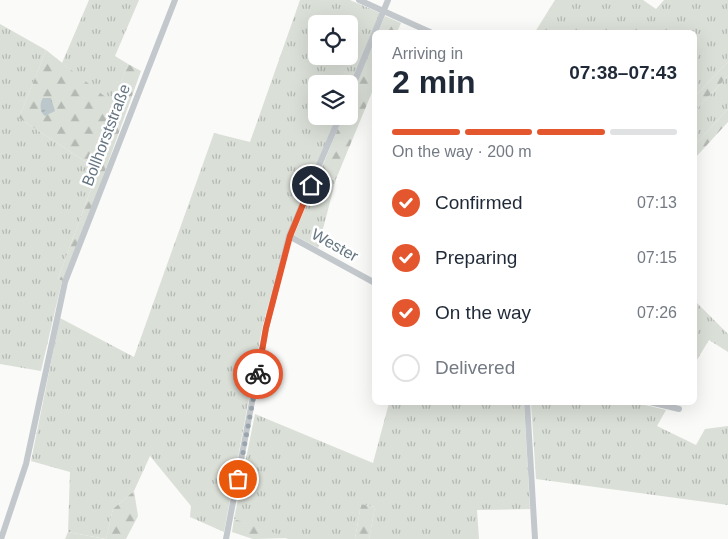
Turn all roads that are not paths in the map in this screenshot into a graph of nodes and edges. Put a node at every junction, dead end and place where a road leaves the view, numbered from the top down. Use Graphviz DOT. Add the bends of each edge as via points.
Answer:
graph roads {
  1 [pos="175,0"];
  2 [pos="359,0"];
  3 [pos="388,0"];
  4 [pos="384,11"];
  5 [pos="376,30"];
  6 [pos="426,30"];
  7 [pos="372,40"];
  8 [pos="357,75"];
  9 [pos="336,125"];
  10 [pos="290,236"];
  11 [pos="372,281"];
  12 [pos="527,405"];
  13 [pos="661,405"];
  14 [pos="679,410"];
  15 [pos="1,539"];
  16 [pos="226,539"];
  17 [pos="535,539"];
  1 -- 15 [label="street, Bollhorststraße" via="65,282 26,464"];
  2 -- 4 [label="street"];
  3 -- 4 [label="street"];
  4 -- 5 [label="street"];
  4 -- 6 [label="street"];
  7 -- 8 [label="street"];
  9 -- 10 [label="street"];
  10 -- 11 [label="street, Wester"];
  10 -- 16 [label="street, Wester" via="266,328"];
  12 -- 17 [label="street"];
  13 -- 14 [label="street"];
}
